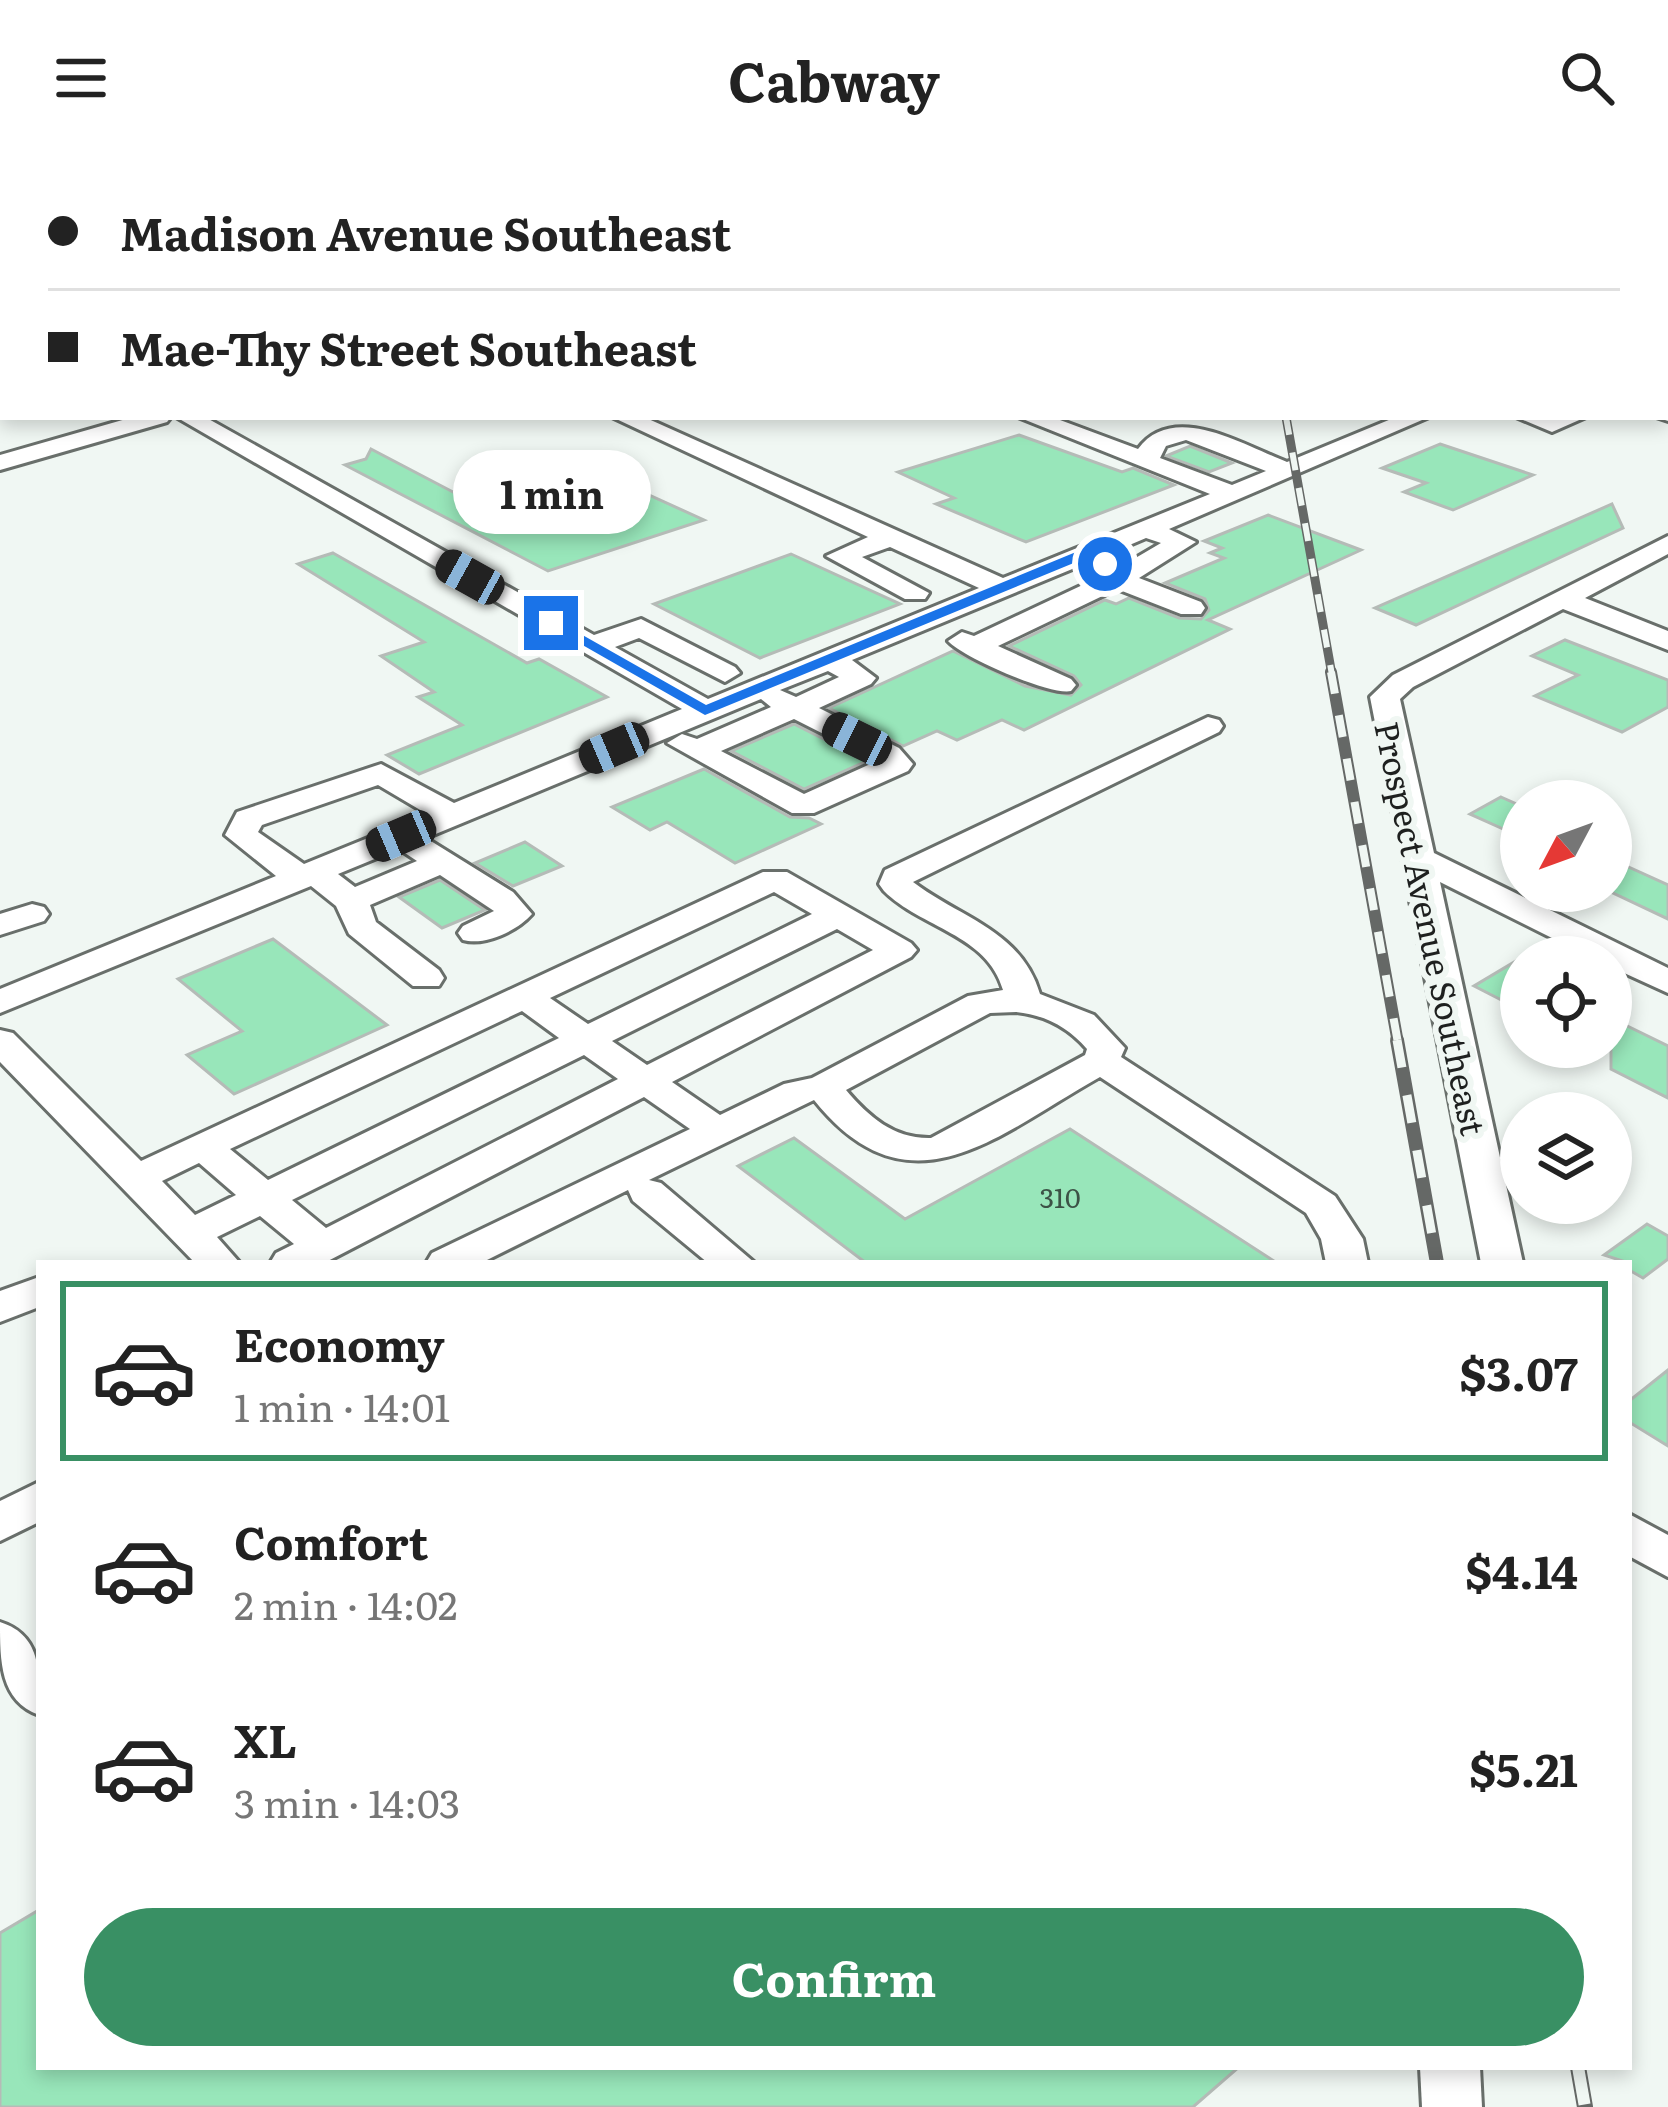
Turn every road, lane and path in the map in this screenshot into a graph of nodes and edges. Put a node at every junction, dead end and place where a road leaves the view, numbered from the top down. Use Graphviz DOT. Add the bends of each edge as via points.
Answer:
graph roads {
  1 [pos="149,420"];
  2 [pos="193,420"];
  3 [pos="631,420"];
  4 [pos="1038,420"];
  5 [pos="1409,420"];
  6 [pos="1537,420"];
  7 [pos="1566,420"];
  8 [pos="1138,458"];
  9 [pos="0,463"];
  10 [pos="1284,469"];
  11 [pos="1231,493"];
  12 [pos="1144,529"];
  13 [pos="891,538"];
  14 [pos="1668,544"];
  15 [pos="1081,555"];
  16 [pos="1123,576"];
  17 [pos="1002,588"];
  18 [pos="1563,599"];
  19 [pos="917,608"];
  20 [pos="1191,608"];
  21 [pos="1668,640"];
  22 [pos="592,646"];
  23 [pos="974,646"];
  24 [pos="829,659"];
  25 [pos="725,674"];
  26 [pos="1061,685"];
  27 [pos="756,689"];
  28 [pos="795,708"];
  29 [pos="705,710"];
  30 [pos="1208,726"];
  31 [pos="655,731"];
  32 [pos="696,750"];
  33 [pos="452,815"];
  34 [pos="401,836"];
  35 [pos="1418,858"];
  36 [pos="442,862"];
  37 [pos="308,875"];
  38 [pos="351,901"];
  39 [pos="838,915"];
  40 [pos="475,933"];
  41 [pos="426,978"];
  42 [pos="1668,982"];
  43 [pos="525,997"];
  44 [pos="0,1002"];
  45 [pos="1024,1002"];
  46 [pos="586,1039"];
  47 [pos="0,1040"];
  48 [pos="1101,1061"];
  49 [pos="643,1079"];
  50 [pos="823,1087"];
  51 [pos="718,1131"];
  52 [pos="205,1148"];
  53 [pos="136,1178"];
  54 [pos="647,1192"];
  55 [pos="265,1198"];
  56 [pos="205,1248"];
  57 [pos="307,1255"];
  58 [pos="453,1260"];
  59 [pos="730,1260"];
  60 [pos="1346,1260"];
  61 [pos="1501,1260"];
  62 [pos="36,1292"];
  63 [pos="0,1308"];
  64 [pos="36,1501"];
  65 [pos="0,1524"];
  66 [pos="1632,1534"];
  67 [pos="1668,1558"];
  68 [pos="0,1641"];
  69 [pos="36,1691"];
  70 [pos="1450,2070"];
  71 [pos="1452,2107"];
  1 -- 9 [label="street"];
  2 -- 22 [label="street"];
  3 -- 13 [label="street"];
  4 -- 8 [label="street"];
  5 -- 10 [label="street"];
  6 -- 7 [label="street"];
  8 -- 10 [label="street" via="1156,441 1187,431"];
  8 -- 11 [label="street"];
  10 -- 11 [label="street"];
  11 -- 12 [label="street"];
  12 -- 15 [label="street"];
  12 -- 16 [label="street" via="1183,542"];
  13 -- 17 [label="street"];
  13 -- 19 [label="street" via="839,556"];
  14 -- 18 [label="street, Prospect Avenue Southeast"];
  15 -- 16 [label="street"];
  15 -- 17 [label="street"];
  16 -- 20 [label="street"];
  16 -- 23 [label="street"];
  17 -- 19 [label="street"];
  18 -- 21 [label="street"];
  18 -- 35 [label="street, Prospect Avenue Southeast" via="1384,697"];
  19 -- 23 [label="street"];
  19 -- 24 [label="street"];
  22 -- 25 [label="street" via="641,627"];
  22 -- 29 [label="street"];
  23 -- 26 [label="street"];
  24 -- 27 [label="street"];
  24 -- 28 [label="street" via="861,678"];
  27 -- 28 [label="street"];
  27 -- 29 [label="street"];
  28 -- 32 [label="street"];
  28 -- 32 [label="street" via="898,764 803,806"];
  29 -- 31 [label="street"];
  30 -- 45 [label="street" via="897,877 905,893 1007,960 1020,976"];
  31 -- 32 [label="street"];
  31 -- 33 [label="street"];
  33 -- 34 [label="street"];
  33 -- 37 [label="street" via="381,773 248,819 241,835 249,844"];
  34 -- 36 [label="street"];
  34 -- 37 [label="street"];
  35 -- 42 [label="street"];
  35 -- 61 [label="street, Prospect Avenue Southeast"];
  36 -- 38 [label="street"];
  36 -- 40 [label="street" via="515,914"];
  37 -- 38 [label="street"];
  37 -- 44 [label="street"];
  38 -- 41 [label="street" via="361,927"];
  39 -- 43 [label="street" via="775,879"];
  39 -- 46 [label="street"];
  39 -- 49 [label="street" via="899,950"];
  43 -- 46 [label="street"];
  43 -- 52 [label="street"];
  45 -- 48 [label="street" via="1085,1026 1106,1048"];
  45 -- 50 [label="street" via="981,1004"];
  46 -- 49 [label="street"];
  46 -- 55 [label="street"];
  47 -- 53 [label="street"];
  48 -- 50 [label="street" via="939,1150 914,1152 868,1134"];
  48 -- 60 [label="street" via="1322,1205"];
  49 -- 51 [label="street"];
  49 -- 57 [label="street"];
  50 -- 51 [label="street"];
  51 -- 58 [label="street"];
  52 -- 53 [label="street"];
  52 -- 55 [label="street"];
  53 -- 56 [label="street"];
  54 -- 59 [label="street"];
  55 -- 56 [label="street"];
  55 -- 57 [label="street"];
  62 -- 63 [label="street"];
  64 -- 65 [label="street"];
  66 -- 67 [label="street"];
  68 -- 69 [label="street"];
  70 -- 71 [label="street"];
}
